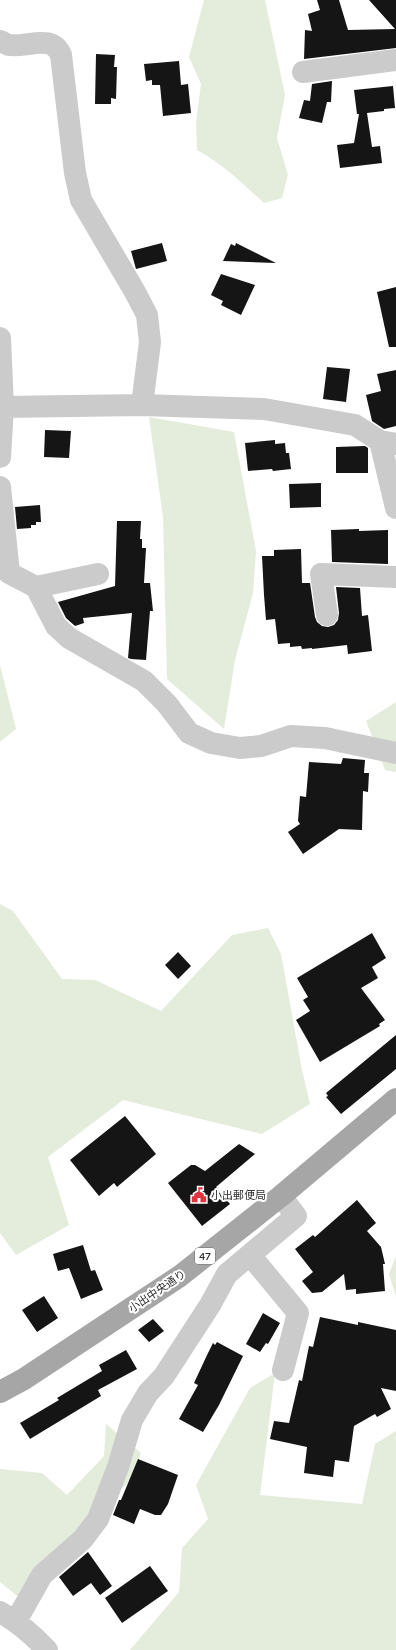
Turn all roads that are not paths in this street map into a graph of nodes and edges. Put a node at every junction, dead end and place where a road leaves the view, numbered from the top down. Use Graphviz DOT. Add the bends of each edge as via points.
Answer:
graph roads {
  1 [pos="0,41"];
  2 [pos="396,60"];
  3 [pos="303,72"];
  4 [pos="0,338"];
  5 [pos="142,405"];
  6 [pos="3,407"];
  7 [pos="388,443"];
  8 [pos="0,457"];
  9 [pos="0,487"];
  10 [pos="396,508"];
  11 [pos="98,574"];
  12 [pos="4,575"];
  13 [pos="396,577"];
  14 [pos="36,587"];
  15 [pos="327,615"];
  16 [pos="396,753"];
  17 [pos="396,1099"];
  18 [pos="281,1196"];
  19 [pos="250,1255"];
  20 [pos="283,1370"];
  21 [pos="0,1392"];
  22 [pos="8,1616"];
  23 [pos="47,1650"];
  1 -- 5 [label="street" via="9,45 50,43 58,47 75,174 81,200 147,315 150,342"];
  2 -- 3 [label="street"];
  4 -- 6 [label="street"];
  5 -- 6 [label="street"];
  5 -- 7 [label="street" via="264,409 355,426"];
  6 -- 8 [label="street"];
  7 -- 10 [label="street"];
  9 -- 12 [label="street"];
  11 -- 14 [label="street"];
  12 -- 14 [label="street"];
  13 -- 15 [label="street" via="321,574"];
  14 -- 16 [label="street" via="56,626 69,638 144,681 167,704 189,733 211,743 240,748 261,746 291,736 325,738"];
  17 -- 18 [label="main road, 小出中央通り / 47"];
  18 -- 19 [label="street" via="296,1216"];
  18 -- 21 [label="main road, 小出中央通り / 47" via="180,1276 24,1379"];
  19 -- 20 [label="street" via="298,1313"];
  19 -- 22 [label="street" via="227,1274 164,1376 148,1393 132,1420 118,1467 98,1519 83,1539 42,1575"];
  22 -- 23 [label="street" via="39,1640"];
}
